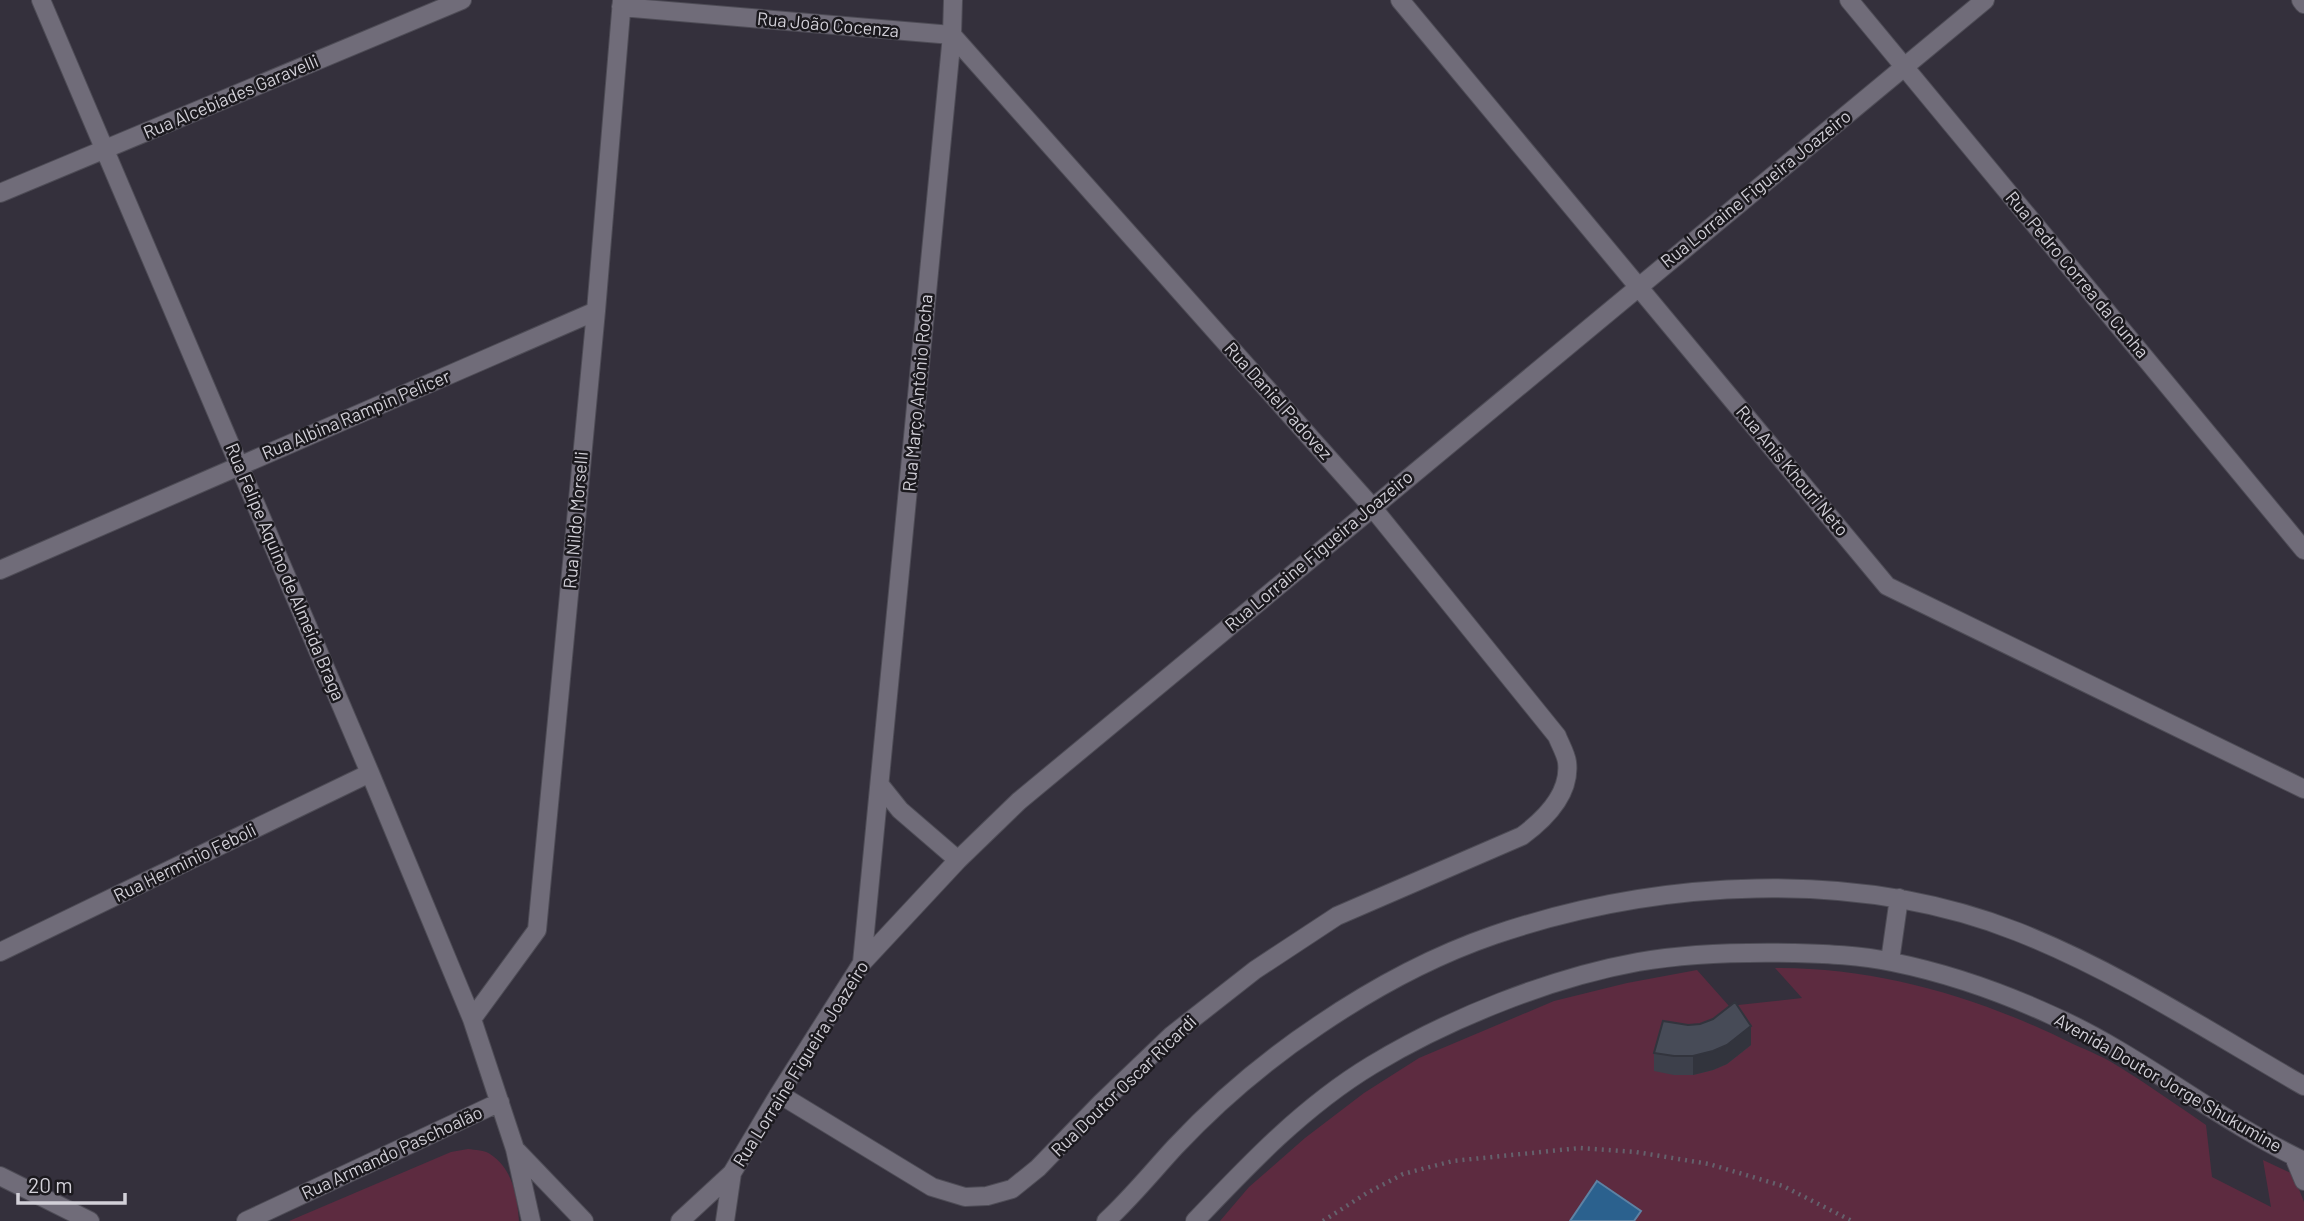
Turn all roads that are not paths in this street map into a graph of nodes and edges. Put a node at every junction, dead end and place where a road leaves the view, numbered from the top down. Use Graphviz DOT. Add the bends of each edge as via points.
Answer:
graph roads {
  1 [pos="41,0"];
  2 [pos="462,0"];
  3 [pos="953,0"];
  4 [pos="1400,0"];
  5 [pos="1850,0"];
  6 [pos="1985,0"];
  7 [pos="622,4"];
  8 [pos="952,35"];
  9 [pos="1906,68"];
  10 [pos="105,150"];
  11 [pos="0,193"];
  12 [pos="1637,286"];
  13 [pos="596,311"];
  14 [pos="240,465"];
  15 [pos="1372,507"];
  16 [pos="2304,550"];
  17 [pos="0,570"];
  18 [pos="370,773"];
  19 [pos="880,785"];
  20 [pos="1564,788"];
  21 [pos="2304,789"];
  22 [pos="958,859"];
  23 [pos="1899,898"];
  24 [pos="0,952"];
  25 [pos="1890,961"];
  26 [pos="862,964"];
  27 [pos="471,1019"];
  28 [pos="2304,1086"];
  29 [pos="779,1094"];
  30 [pos="500,1102"];
  31 [pos="515,1149"];
  32 [pos="2299,1159"];
  33 [pos="732,1173"];
  34 [pos="0,1176"];
  35 [pos="2304,1181"];
  36 [pos="90,1221"];
  37 [pos="246,1221"];
  38 [pos="531,1221"];
  39 [pos="584,1221"];
  40 [pos="680,1221"];
  41 [pos="725,1221"];
  42 [pos="1105,1221"];
  43 [pos="1195,1221"];
  1 -- 10 [label="street, Rua Felipe Aquino de Almeida Braga"];
  2 -- 10 [label="street, Rua Alcebíades Garavelli"];
  3 -- 8 [label="street, Rua Março Antônio Rocha"];
  4 -- 12 [label="street, Rua Anis Khouri Neto"];
  5 -- 9 [label="street, Rua Pedro Correa da Cunha"];
  6 -- 9 [label="street, Rua Lorraine Figueira Joazeiro"];
  7 -- 8 [label="street, Rua João Cocenza"];
  7 -- 13 [label="street, Rua Nildo Morselli"];
  8 -- 15 [label="street, Rua Daniel Padovez"];
  8 -- 19 [label="street, Rua Março Antônio Rocha"];
  9 -- 12 [label="street, Rua Lorraine Figueira Joazeiro"];
  9 -- 16 [label="street, Rua Pedro Correa da Cunha"];
  10 -- 11 [label="street, Rua Alcebíades Garavelli"];
  10 -- 14 [label="street, Rua Felipe Aquino de Almeida Braga"];
  12 -- 15 [label="street, Rua Lorraine Figueira Joazeiro"];
  12 -- 21 [label="street, Rua Anis Khouri Neto" via="1887,586"];
  13 -- 14 [label="street, Rua Albina Rampin Pelicer"];
  13 -- 27 [label="street, Rua Nildo Morselli" via="537,930"];
  14 -- 17 [label="street, Rua Albina Rampin Pelicer"];
  14 -- 18 [label="street, Rua Felipe Aquino de Almeida Braga"];
  15 -- 20 [label="street, Rua Daniel Padovez" via="1557,736 1567,763"];
  15 -- 22 [label="street, Rua Lorraine Figueira Joazeiro" via="1019,801"];
  18 -- 24 [label="street, Rua Herminio Feboli"];
  18 -- 27 [label="street, Rua Felipe Aquino de Almeida Braga"];
  19 -- 22 [label="street" via="900,810"];
  19 -- 26 [label="street, Rua Março Antônio Rocha"];
  20 -- 29 [label="street, Rua Doutor Oscar Ricardi" via="1553,809 1522,836 1337,916 1255,970 1172,1035 1012,1189 965,1197 932,1187"];
  22 -- 26 [label="street, Rua Lorraine Figueira Joazeiro"];
  23 -- 25 [label="street"];
  23 -- 28 [label="street" via="2015,931 2071,954"];
  23 -- 42 [label="street" via="1825,889 1741,889 1637,899 1491,936 1427,964 1318,1026 1214,1109"];
  25 -- 32 [label="street, Avenida Doutor Jorge Shukumine" via="2053,1015"];
  25 -- 43 [label="street, Avenida Doutor Jorge Shukumine" via="1730,952 1651,961 1568,979 1492,1006 1370,1066 1278,1135"];
  26 -- 29 [label="street, Rua Lorraine Figueira Joazeiro"];
  27 -- 30 [label="street, Rua Felipe Aquino de Almeida Braga"];
  29 -- 33 [label="street, Rua Lorraine Figueira Joazeiro"];
  30 -- 31 [label="street, Rua Felipe Aquino de Almeida Braga"];
  30 -- 37 [label="street, Rua Armando Paschoalão"];
  31 -- 38 [label="street, Rua Felipe Aquino de Almeida Braga"];
  31 -- 39 [label="street, Rua Felipe Aquino de Almeida Braga"];
  32 -- 35 [label="street"];
  33 -- 40 [label="street, Rua Lorraine Figueira Joazeiro"];
  33 -- 41 [label="street, Rua Lorraine Figueira Joazeiro"];
  34 -- 36 [label="street"];
}
